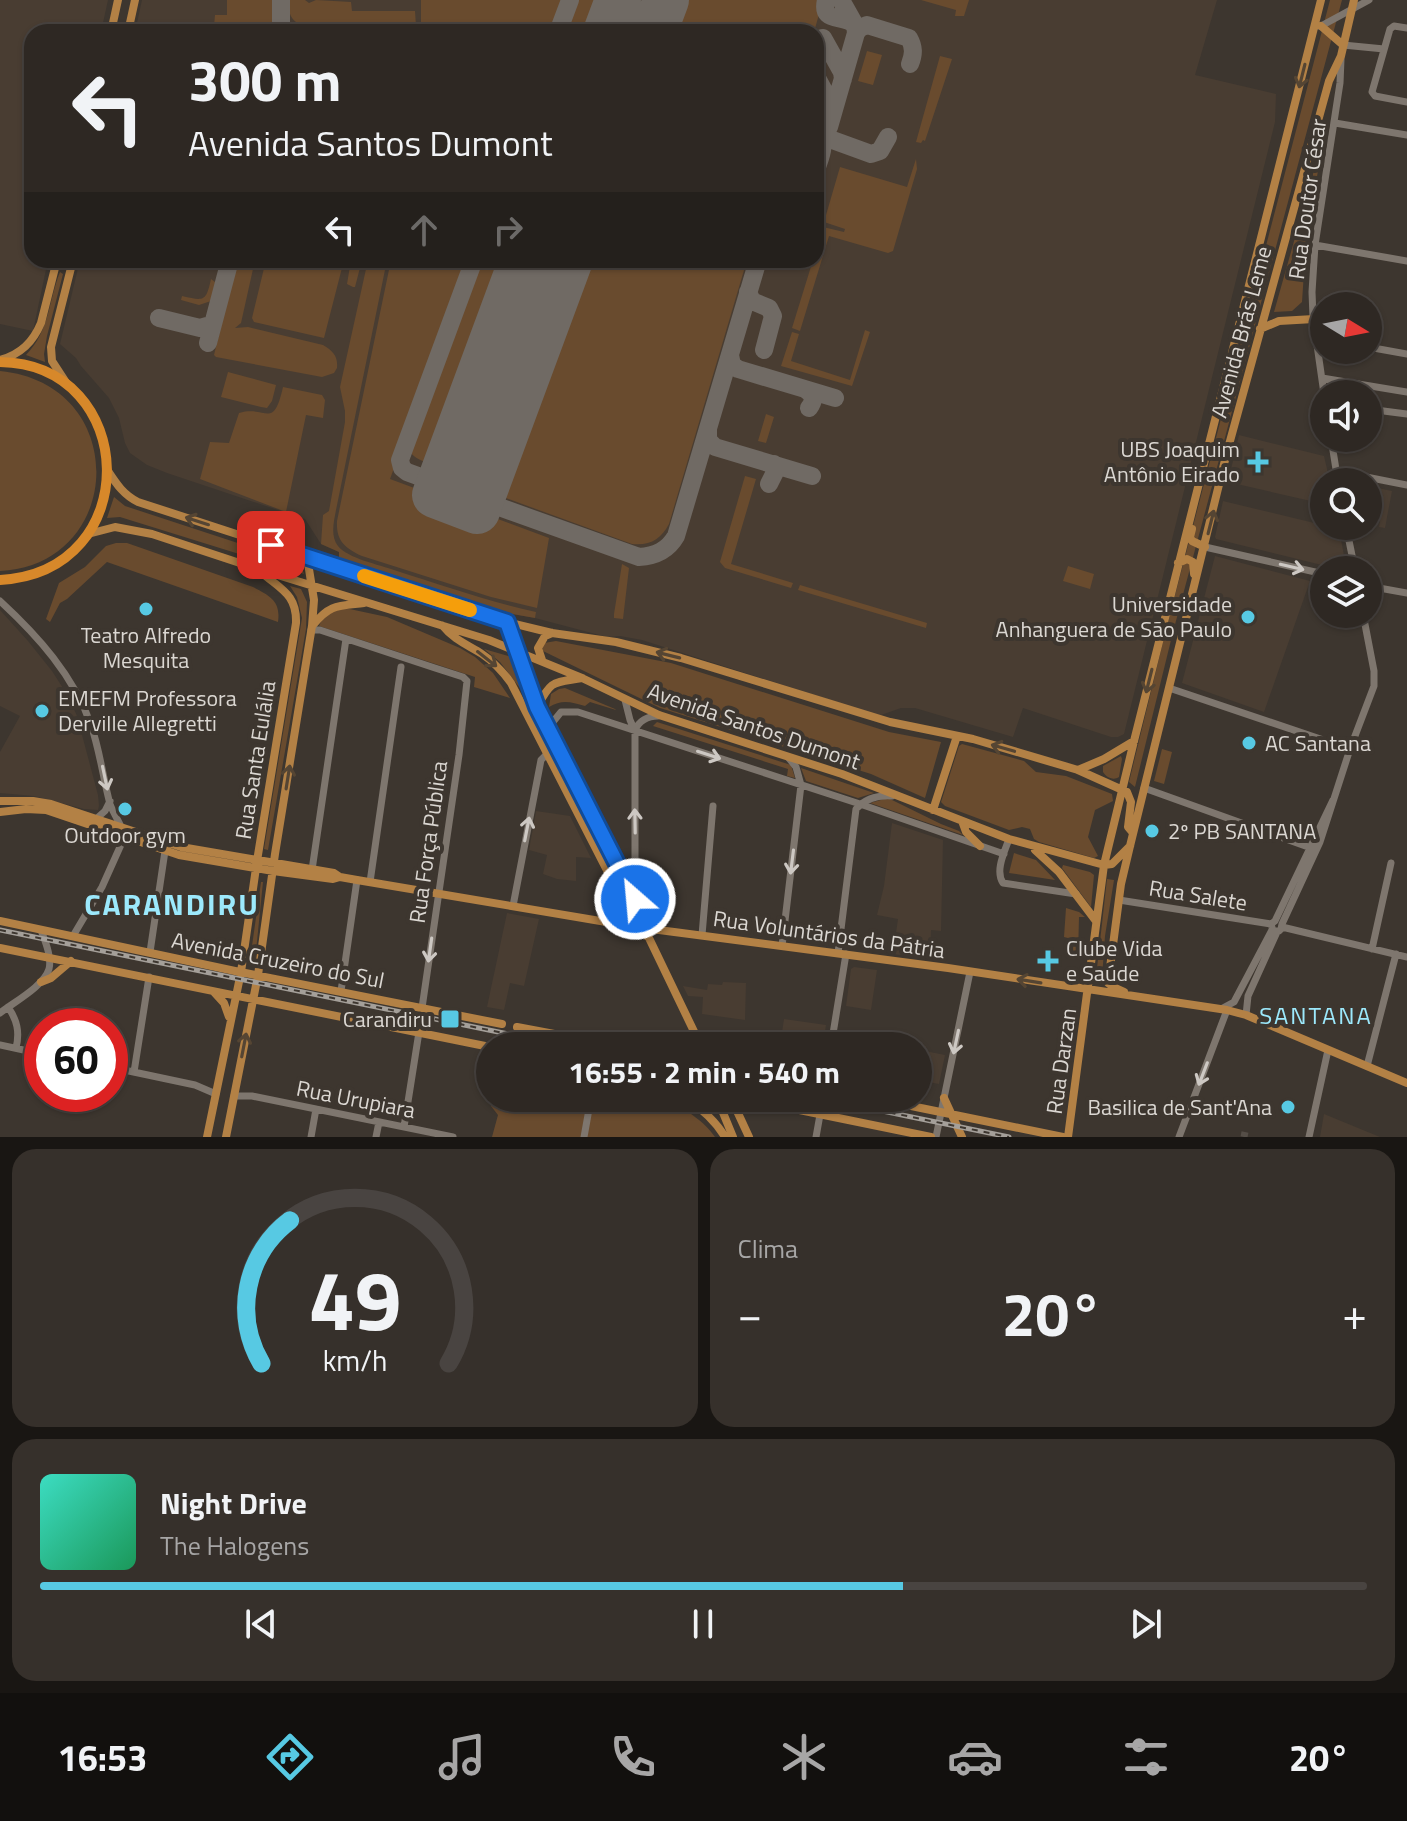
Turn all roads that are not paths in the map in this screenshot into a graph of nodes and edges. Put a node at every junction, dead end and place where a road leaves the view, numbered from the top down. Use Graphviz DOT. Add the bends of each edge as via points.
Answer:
graph roads {
  1 [pos="118,0"];
  2 [pos="135,0"];
  3 [pos="1319,0"];
  4 [pos="1354,0"];
  5 [pos="1369,0"];
  6 [pos="1351,10"];
  7 [pos="113,24"];
  8 [pos="130,24"];
  9 [pos="1318,26"];
  10 [pos="1407,28"];
  11 [pos="1343,45"];
  12 [pos="1384,49"];
  13 [pos="1341,56"];
  14 [pos="1407,102"];
  15 [pos="1335,123"];
  16 [pos="1407,124"];
  17 [pos="1406,135"];
  18 [pos="1315,245"];
  19 [pos="1407,261"];
  20 [pos="55,268"];
  21 [pos="71,268"];
  22 [pos="1312,292"];
  23 [pos="1310,319"];
  24 [pos="1260,329"];
  25 [pos="1382,350"];
  26 [pos="1407,354"];
  27 [pos="0,361"];
  28 [pos="1321,364"];
  29 [pos="1322,378"];
  30 [pos="71,389"];
  31 [pos="1407,392"];
  32 [pos="1382,411"];
  33 [pos="1407,414"];
  34 [pos="108,471"];
  35 [pos="1382,480"];
  36 [pos="1407,485"];
  37 [pos="1191,513"];
  38 [pos="88,534"];
  39 [pos="1205,547"];
  40 [pos="307,557"];
  41 [pos="1178,563"];
  42 [pos="258,569"];
  43 [pos="1310,571"];
  44 [pos="0,580"];
  45 [pos="1196,582"];
  46 [pos="313,586"];
  47 [pos="1382,589"];
  48 [pos="1407,593"];
  49 [pos="0,601"];
  50 [pos="368,602"];
  51 [pos="507,622"];
  52 [pos="443,626"];
  53 [pos="312,628"];
  54 [pos="1366,628"];
  55 [pos="552,633"];
  56 [pos="346,639"];
  57 [pos="517,650"];
  58 [pos="542,660"];
  59 [pos="401,667"];
  60 [pos="582,678"];
  61 [pos="1169,688"];
  62 [pos="625,700"];
  63 [pos="537,707"];
  64 [pos="659,715"];
  65 [pos="548,728"];
  66 [pos="635,731"];
  67 [pos="957,736"];
  68 [pos="1134,741"];
  69 [pos="1350,749"];
  70 [pos="547,754"];
  71 [pos="788,757"];
  72 [pos="1078,770"];
  73 [pos="801,785"];
  74 [pos="1144,788"];
  75 [pos="1122,789"];
  76 [pos="900,796"];
  77 [pos="110,801"];
  78 [pos="860,804"];
  79 [pos="0,806"];
  80 [pos="713,806"];
  81 [pos="933,810"];
  82 [pos="96,819"];
  83 [pos="962,821"];
  84 [pos="124,832"];
  85 [pos="1133,833"];
  86 [pos="1009,839"];
  87 [pos="980,846"];
  88 [pos="1130,846"];
  89 [pos="1031,847"];
  90 [pos="1313,849"];
  91 [pos="165,851"];
  92 [pos="180,851"];
  93 [pos="1004,854"];
  94 [pos="1391,863"];
  95 [pos="256,864"];
  96 [pos="1104,865"];
  97 [pos="274,867"];
  98 [pos="312,870"];
  99 [pos="340,877"];
  100 [pos="357,880"];
  101 [pos="370,882"];
  102 [pos="438,893"];
  103 [pos="1076,894"];
  104 [pos="635,899"];
  105 [pos="1119,900"];
  106 [pos="513,906"];
  107 [pos="0,921"];
  108 [pos="1096,921"];
  109 [pos="1276,926"];
  110 [pos="636,927"];
  111 [pos="41,930"];
  112 [pos="649,933"];
  113 [pos="702,935"];
  114 [pos="73,936"];
  115 [pos="782,946"];
  116 [pos="0,948"];
  117 [pos="1372,949"];
  118 [pos="150,952"];
  119 [pos="842,954"];
  120 [pos="1396,954"];
  121 [pos="49,957"];
  122 [pos="1407,957"];
  123 [pos="71,961"];
  124 [pos="241,972"];
  125 [pos="258,975"];
  126 [pos="969,976"];
  127 [pos="149,977"];
  128 [pos="41,982"];
  129 [pos="210,989"];
  130 [pos="1088,990"];
  131 [pos="341,991"];
  132 [pos="236,995"];
  133 [pos="1126,996"];
  134 [pos="253,998"];
  135 [pos="8,1007"];
  136 [pos="422,1008"];
  137 [pos="1224,1010"];
  138 [pos="0,1013"];
  139 [pos="1246,1015"];
  140 [pos="502,1024"];
  141 [pos="517,1027"];
  142 [pos="229,1028"];
  143 [pos="419,1032"];
  144 [pos="544,1032"];
  145 [pos="695,1032"];
  146 [pos="833,1032"];
  147 [pos="476,1044"];
  148 [pos="0,1045"];
  149 [pos="16,1048"];
  150 [pos="24,1050"];
  151 [pos="1328,1050"];
  152 [pos="1367,1066"];
  153 [pos="128,1071"];
  154 [pos="134,1072"];
  155 [pos="1407,1083"];
  156 [pos="217,1089"];
  157 [pos="235,1092"];
  158 [pos="944,1098"];
  159 [pos="316,1109"];
  160 [pos="932,1110"];
  161 [pos="588,1112"];
  162 [pos="704,1112"];
  163 [pos="723,1112"];
  164 [pos="737,1112"];
  165 [pos="810,1112"];
  166 [pos="941,1112"];
  167 [pos="820,1114"];
  168 [pos="952,1115"];
  169 [pos="379,1122"];
  170 [pos="404,1127"];
  171 [pos="438,1136"];
  172 [pos="207,1137"];
  173 [pos="226,1137"];
  174 [pos="311,1137"];
  175 [pos="376,1137"];
  176 [pos="453,1137"];
  177 [pos="584,1137"];
  178 [pos="725,1137"];
  179 [pos="733,1137"];
  180 [pos="749,1137"];
  181 [pos="816,1137"];
  182 [pos="933,1137"];
  183 [pos="962,1137"];
  184 [pos="1066,1137"];
  185 [pos="1179,1137"];
  186 [pos="1309,1137"];
  1 -- 7 [label="main road"];
  2 -- 8 [label="main road"];
  3 -- 9 [label="main road, Avenida Brás Leme"];
  4 -- 6 [label="main road, Avenida Brás Leme"];
  5 -- 6 [label="street"];
  6 -- 9 [label="street"];
  6 -- 11 [label="main road, Avenida Brás Leme"];
  9 -- 11 [label="main road"];
  9 -- 37 [label="main road, Avenida Brás Leme, one-way"];
  10 -- 12 [label="street" via="1391,28"];
  11 -- 12 [label="street"];
  11 -- 13 [label="main road, Avenida Brás Leme"];
  12 -- 14 [label="street" via="1372,94"];
  13 -- 15 [label="street, Rua Doutor César"];
  13 -- 24 [label="main road, Avenida Brás Leme"];
  15 -- 17 [label="street"];
  15 -- 18 [label="street, Rua Doutor César"];
  16 -- 17 [label="street"];
  18 -- 19 [label="street"];
  18 -- 22 [label="street, Rua Doutor César"];
  20 -- 27 [label="main road" via="37,333 23,350"];
  21 -- 30 [label="main road" via="51,347 52,361"];
  23 -- 24 [label="main road" via="1282,320"];
  39 -- 24 [label="main road, Avenida Brás Leme, one-way"];
  25 -- 26 [label="street"];
  27 -- 30 [label="highway" via="33,367"];
  28 -- 29 [label="street, Rua Doutor César"];
  29 -- 31 [label="street"];
  30 -- 34 [label="highway" via="98,426"];
  32 -- 33 [label="street"];
  34 -- 38 [label="highway" via="101,510"];
  40 -- 34 [label="main road, Avenida Santos Dumont, one-way" via="138,502"];
  35 -- 36 [label="street"];
  37 -- 39 [label="main road" via="1190,537"];
  37 -- 41 [label="main road, Avenida Brás Leme"];
  38 -- 42 [label="main road, Avenida Santos Dumont" via="115,527 135,529"];
  38 -- 44 [label="highway" via="48,569"];
  39 -- 43 [label="street, one-way"];
  39 -- 45 [label="main road, Avenida Brás Leme"];
  40 -- 46 [label="main road, Rua Santa Eulália"];
  40 -- 51 [label="main road, Avenida Santos Dumont"];
  41 -- 45 [label="main road" via="1193,562"];
  41 -- 68 [label="main road, Avenida Brás Leme, one-way"];
  42 -- 46 [label="main road, Avenida Santos Dumont"];
  42 -- 95 [label="main road, Rua Santa Eulália" via="290,596 296,616"];
  45 -- 61 [label="main road, Avenida Brás Leme"];
  46 -- 50 [label="main road, Avenida Santos Dumont"];
  46 -- 53 [label="main road, Rua Santa Eulália"];
  47 -- 48 [label="street"];
  49 -- 77 [label="street, one-way" via="74,687 92,726"];
  50 -- 52 [label="main road, Avenida Santos Dumont"];
  50 -- 53 [label="main road" via="331,608"];
  51 -- 55 [label="main road, Avenida Santos Dumont"];
  51 -- 57 [label="main road"];
  52 -- 57 [label="main road, Avenida Santos Dumont"];
  52 -- 70 [label="main road, one-way" via="502,671"];
  53 -- 56 [label="street"];
  97 -- 53 [label="main road, Rua Santa Eulália, one-way"];
  54 -- 69 [label="street" via="1374,686"];
  55 -- 58 [label="main road" via="538,648"];
  67 -- 55 [label="main road, Avenida Santos Dumont, one-way" via="890,722 681,658"];
  56 -- 98 [label="street"];
  56 -- 102 [label="street, Rua Força Pública" via="467,681"];
  57 -- 58 [label="main road, Avenida Santos Dumont"];
  57 -- 63 [label="main road"];
  58 -- 60 [label="main road, Avenida Santos Dumont"];
  59 -- 101 [label="street"];
  60 -- 62 [label="main road, Avenida Santos Dumont"];
  60 -- 63 [label="main road" via="554,683"];
  61 -- 69 [label="street"];
  61 -- 74 [label="main road, Avenida Brás Leme"];
  62 -- 64 [label="main road, Avenida Santos Dumont"];
  62 -- 66 [label="street"];
  63 -- 65 [label="main road"];
  64 -- 66 [label="street" via="642,720"];
  64 -- 71 [label="main road, Avenida Santos Dumont"];
  65 -- 66 [label="street, Avenida Santos Dumont" via="568,711"];
  65 -- 104 [label="main road"];
  66 -- 73 [label="street, Avenida Santos Dumont, one-way"];
  104 -- 66 [label="street, one-way"];
  72 -- 67 [label="main road, Avenida Santos Dumont, one-way"];
  67 -- 81 [label="main road"];
  68 -- 72 [label="main road"];
  68 -- 75 [label="main road, Avenida Brás Leme"];
  69 -- 90 [label="street"];
  106 -- 70 [label="street, one-way" via="541,760"];
  70 -- 110 [label="main road"];
  71 -- 73 [label="street"];
  71 -- 76 [label="main road, Avenida Santos Dumont"];
  72 -- 75 [label="main road, Avenida Santos Dumont"];
  73 -- 78 [label="street, Avenida Santos Dumont"];
  73 -- 115 [label="street, one-way"];
  74 -- 85 [label="main road, Avenida Brás Leme"];
  74 -- 90 [label="street"];
  75 -- 85 [label="main road" via="1131,802 1128,827"];
  75 -- 96 [label="main road, Avenida Brás Leme"];
  76 -- 78 [label="street" via="883,795"];
  76 -- 81 [label="main road, Avenida Santos Dumont"];
  77 -- 82 [label="street"];
  77 -- 84 [label="street"];
  78 -- 87 [label="street, Avenida Santos Dumont"];
  78 -- 119 [label="street" via="854,820"];
  79 -- 82 [label="main road, Rua Voluntários da Pátria" via="33,801"];
  79 -- 84 [label="main road, Rua Voluntários da Pátria" via="46,810"];
  80 -- 113 [label="street"];
  81 -- 83 [label="main road, Avenida Santos Dumont"];
  82 -- 84 [label="main road, Rua Voluntários da Pátria"];
  83 -- 86 [label="main road, Avenida Santos Dumont"];
  83 -- 87 [label="main road"];
  84 -- 91 [label="main road, Rua Voluntários da Pátria"];
  84 -- 92 [label="main road, Rua Voluntários da Pátria"];
  84 -- 114 [label="street" via="102,887"];
  85 -- 88 [label="main road, Avenida Brás Leme"];
  86 -- 89 [label="main road, Avenida Santos Dumont"];
  86 -- 93 [label="street"];
  87 -- 93 [label="street, Avenida Santos Dumont"];
  88 -- 96 [label="main road"];
  88 -- 105 [label="main road, Avenida Brás Leme"];
  89 -- 96 [label="main road, Avenida Santos Dumont"];
  89 -- 103 [label="main road"];
  90 -- 109 [label="street"];
  91 -- 92 [label="main road, Rua Voluntários da Pátria"];
  91 -- 118 [label="street"];
  92 -- 95 [label="main road, Rua Voluntários da Pátria"];
  93 -- 103 [label="street" via="999,874 1003,883"];
  94 -- 117 [label="street"];
  95 -- 97 [label="main road, Rua Voluntários da Pátria"];
  95 -- 124 [label="main road, Rua Santa Eulália"];
  96 -- 108 [label="main road, Rua Darzan"];
  97 -- 98 [label="main road, Rua Voluntários da Pátria"];
  97 -- 99 [label="main road, Rua Voluntários da Pátria"];
  97 -- 125 [label="main road, Rua Santa Eulália"];
  98 -- 99 [label="main road, Rua Voluntários da Pátria"];
  99 -- 100 [label="main road, Rua Voluntários da Pátria"];
  100 -- 101 [label="main road, Rua Voluntários da Pátria"];
  100 -- 131 [label="street"];
  101 -- 102 [label="main road, Rua Voluntários da Pátria"];
  102 -- 106 [label="main road, Rua Voluntários da Pátria"];
  102 -- 136 [label="street, Rua Força Pública, one-way"];
  103 -- 108 [label="main road"];
  104 -- 112 [label="main road"];
  105 -- 109 [label="street, Rua Salete"];
  105 -- 133 [label="main road, Avenida Brás Leme" via="1108,983"];
  106 -- 110 [label="main road, Rua Voluntários da Pátria"];
  107 -- 111 [label="main road, Avenida Cruzeiro do Sul"];
  108 -- 130 [label="main road, Rua Darzan"];
  109 -- 117 [label="street, Rua Salete"];
  109 -- 137 [label="street" via="1234,1002"];
  109 -- 139 [label="street" via="1248,996"];
  110 -- 112 [label="main road, Rua Voluntários da Pátria"];
  111 -- 114 [label="main road, Avenida Cruzeiro do Sul"];
  111 -- 121 [label="street"];
  112 -- 113 [label="main road, Rua Voluntários da Pátria"];
  112 -- 145 [label="main road"];
  113 -- 115 [label="main road, Rua Voluntários da Pátria"];
  114 -- 118 [label="main road, Avenida Cruzeiro do Sul"];
  115 -- 119 [label="main road, Rua Voluntários da Pátria"];
  116 -- 121 [label="main road, Avenida Cruzeiro do Sul"];
  117 -- 120 [label="street, Rua Salete"];
  118 -- 124 [label="main road, Avenida Cruzeiro do Sul"];
  119 -- 126 [label="main road, Rua Voluntários da Pátria"];
  119 -- 146 [label="street"];
  120 -- 122 [label="street, Rua Salete"];
  120 -- 152 [label="street"];
  121 -- 123 [label="main road, Avenida Cruzeiro do Sul"];
  121 -- 128 [label="street"];
  123 -- 127 [label="main road, Avenida Cruzeiro do Sul"];
  123 -- 128 [label="main road"];
  124 -- 125 [label="main road, Avenida Cruzeiro do Sul"];
  124 -- 132 [label="main road, Rua Santa Eulália"];
  125 -- 131 [label="main road, Avenida Cruzeiro do Sul"];
  125 -- 134 [label="main road, Rua Santa Eulália"];
  130 -- 126 [label="main road, Rua Voluntários da Pátria, one-way" via="982,973"];
  126 -- 158 [label="street, one-way"];
  127 -- 129 [label="main road, Avenida Cruzeiro do Sul"];
  127 -- 154 [label="street"];
  128 -- 135 [label="street"];
  129 -- 132 [label="main road, Avenida Cruzeiro do Sul"];
  129 -- 142 [label="main road" via="224,1003"];
  130 -- 133 [label="main road, Rua Voluntários da Pátria"];
  130 -- 184 [label="main road, Rua Darzan"];
  131 -- 136 [label="main road, Avenida Cruzeiro do Sul"];
  132 -- 134 [label="main road, Avenida Cruzeiro do Sul"];
  132 -- 142 [label="main road, Rua Santa Eulália"];
  133 -- 137 [label="main road, Rua Voluntários da Pátria"];
  134 -- 143 [label="main road, Avenida Cruzeiro do Sul"];
  157 -- 134 [label="main road, Rua Santa Eulália, one-way"];
  135 -- 138 [label="street"];
  135 -- 149 [label="street" via="17,1022"];
  136 -- 140 [label="main road, Avenida Cruzeiro do Sul"];
  137 -- 139 [label="main road, Rua Voluntários da Pátria"];
  137 -- 185 [label="street, one-way"];
  139 -- 151 [label="main road, Rua Voluntários da Pátria"];
  141 -- 144 [label="main road"];
  142 -- 156 [label="main road, Rua Santa Eulália"];
  143 -- 147 [label="main road, Avenida Cruzeiro do Sul"];
  143 -- 170 [label="street"];
  148 -- 149 [label="street"];
  149 -- 150 [label="street"];
  151 -- 152 [label="main road, Rua Voluntários da Pátria"];
  151 -- 186 [label="street"];
  152 -- 155 [label="main road, Rua Voluntários da Pátria"];
  153 -- 154 [label="street"];
  154 -- 156 [label="street"];
  156 -- 157 [label="main road" via="223,1098"];
  156 -- 157 [label="main road" via="222,1081 233,1083"];
  156 -- 172 [label="main road, Rua Santa Eulália"];
  157 -- 159 [label="street, Rua Urupiara"];
  157 -- 173 [label="main road, Rua Santa Eulália"];
  158 -- 166 [label="street"];
  158 -- 168 [label="main road"];
  159 -- 169 [label="street, Rua Urupiara"];
  159 -- 174 [label="street"];
  160 -- 166 [label="main road"];
  161 -- 177 [label="street"];
  162 -- 178 [label="main road"];
  163 -- 179 [label="main road"];
  164 -- 180 [label="main road"];
  165 -- 167 [label="main road"];
  166 -- 168 [label="main road"];
  166 -- 182 [label="street"];
  167 -- 181 [label="street"];
  167 -- 182 [label="main road"];
  168 -- 183 [label="main road"];
  168 -- 184 [label="main road"];
  169 -- 170 [label="street, Rua Urupiara"];
  169 -- 175 [label="street"];
  170 -- 171 [label="street, Rua Urupiara"];
  171 -- 176 [label="street, Rua Urupiara"];
}
